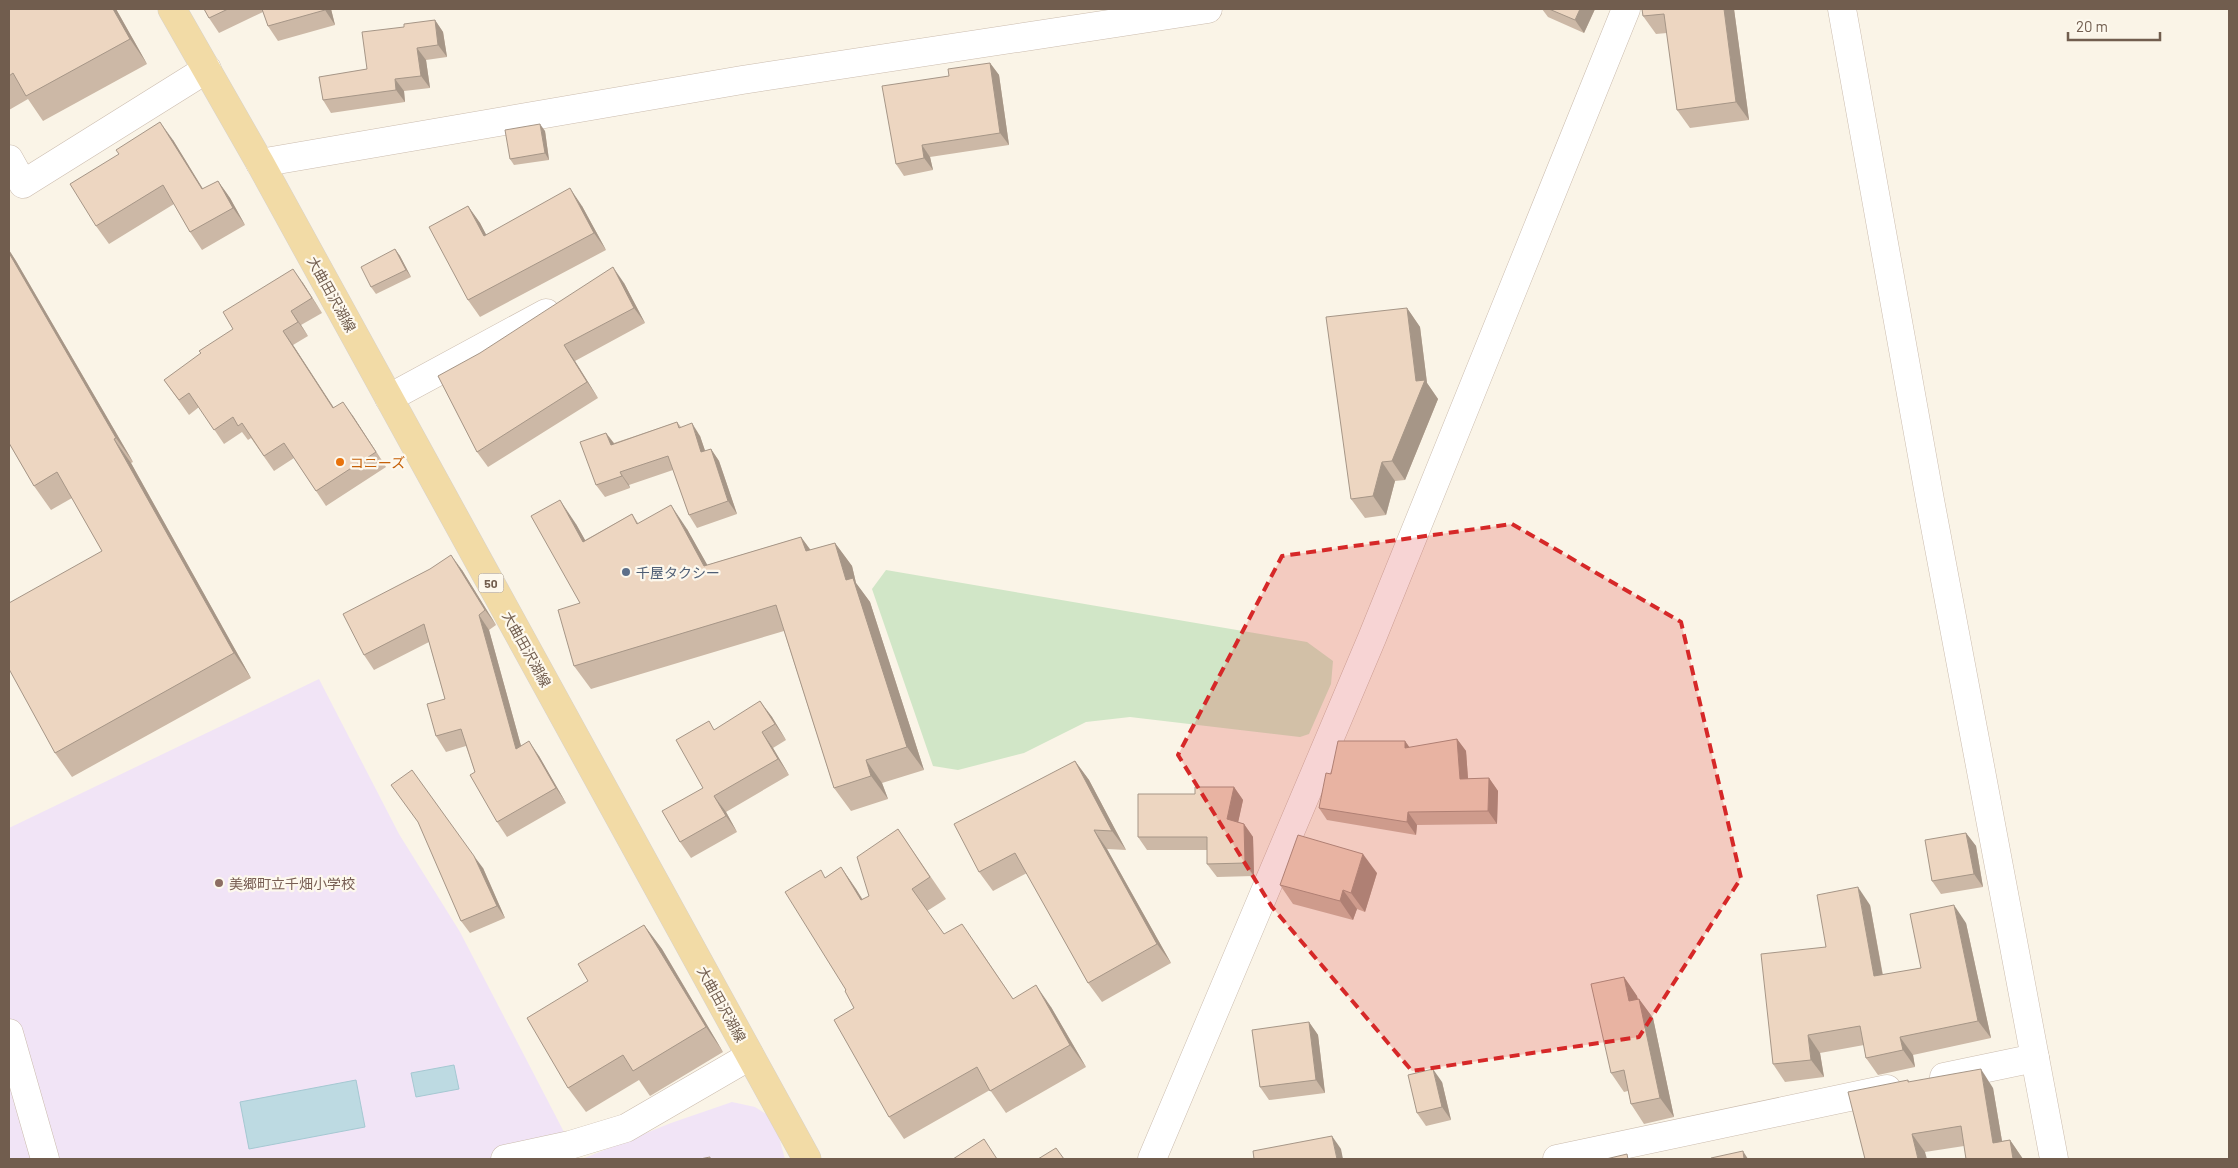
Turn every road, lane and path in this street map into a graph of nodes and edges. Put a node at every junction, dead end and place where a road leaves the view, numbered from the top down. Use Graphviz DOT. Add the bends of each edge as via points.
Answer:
graph roads {
  1 [pos="172,9"];
  2 [pos="1208,9"];
  3 [pos="1626,9"];
  4 [pos="1842,9"];
  5 [pos="206,69"];
  6 [pos="9,159"];
  7 [pos="260,163"];
  8 [pos="546,313"];
  9 [pos="389,398"];
  10 [pos="9,1033"];
  11 [pos="750,1056"];
  12 [pos="2035,1058"];
  13 [pos="45,1159"];
  14 [pos="506,1159"];
  15 [pos="807,1159"];
  16 [pos="1152,1159"];
  17 [pos="1557,1159"];
  18 [pos="2054,1159"];
  1 -- 5 [label="main road, 大曲田沢湖線 / 50"];
  2 -- 7 [label="street" via="742,80"];
  3 -- 16 [label="street" via="1372,638"];
  4 -- 12 [label="street"];
  5 -- 6 [label="street" via="23,184"];
  5 -- 7 [label="main road, 大曲田沢湖線 / 50"];
  7 -- 9 [label="main road, 大曲田沢湖線 / 50"];
  8 -- 9 [label="street"];
  9 -- 11 [label="main road, 大曲田沢湖線 / 50"];
  10 -- 13 [label="street"];
  11 -- 14 [label="street" via="626,1128"];
  11 -- 15 [label="main road, 大曲田沢湖線 / 50"];
  12 -- 17 [label="street"];
  12 -- 18 [label="street"];
}
